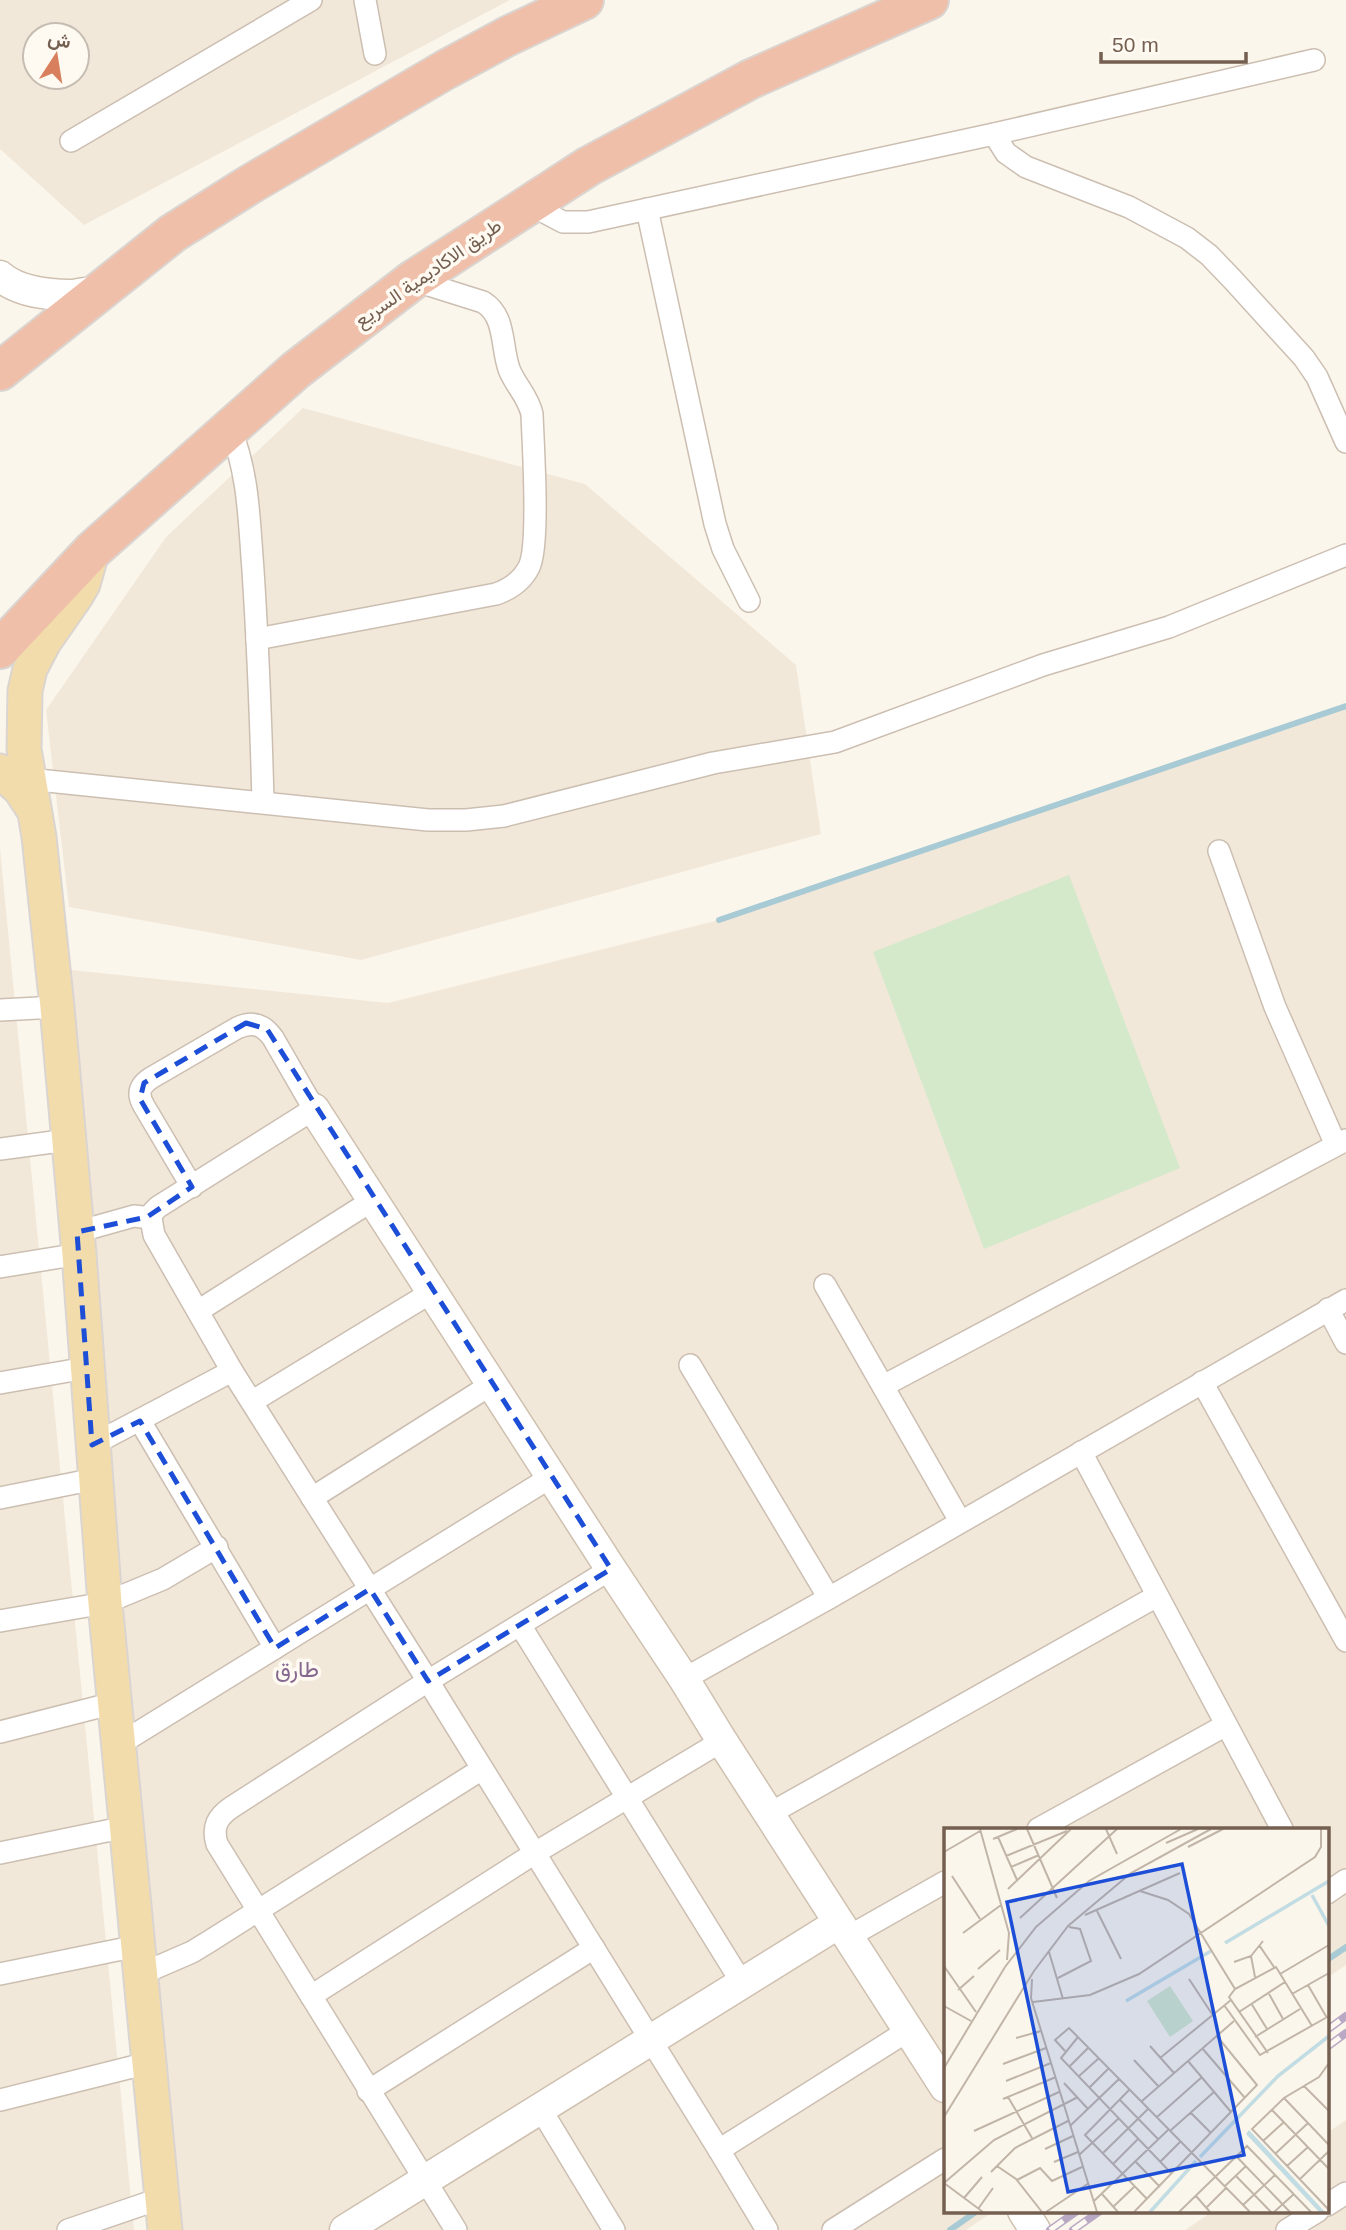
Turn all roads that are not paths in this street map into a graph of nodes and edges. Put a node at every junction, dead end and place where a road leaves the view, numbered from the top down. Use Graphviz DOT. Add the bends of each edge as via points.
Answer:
graph roads {
  1 [pos="311,0"];
  2 [pos="365,0"];
  3 [pos="584,0"];
  4 [pos="929,0"];
  5 [pos="375,54"];
  6 [pos="1314,60"];
  7 [pos="993,134"];
  8 [pos="71,141"];
  9 [pos="529,204"];
  10 [pos="647,209"];
  11 [pos="0,276"];
  12 [pos="413,279"];
  13 [pos="98,292"];
  14 [pos="0,370"];
  15 [pos="230,428"];
  16 [pos="1346,442"];
  17 [pos="93,550"];
  18 [pos="1346,555"];
  19 [pos="749,601"];
  20 [pos="257,639"];
  21 [pos="0,649"];
  22 [pos="14,775"];
  23 [pos="264,802"];
  24 [pos="1219,851"];
  25 [pos="57,1007"];
  26 [pos="0,1010"];
  27 [pos="314,1110"];
  28 [pos="68,1140"];
  29 [pos="1341,1143"];
  30 [pos="0,1149"];
  31 [pos="192,1187"];
  32 [pos="373,1200"];
  33 [pos="151,1219"];
  34 [pos="78,1243"];
  35 [pos="0,1267"];
  36 [pos="825,1285"];
  37 [pos="432,1292"];
  38 [pos="1337,1305"];
  39 [pos="198,1311"];
  40 [pos="1346,1343"];
  41 [pos="690,1365"];
  42 [pos="86,1368"];
  43 [pos="232,1371"];
  44 [pos="1202,1382"];
  45 [pos="0,1383"];
  46 [pos="492,1384"];
  47 [pos="883,1385"];
  48 [pos="253,1401"];
  49 [pos="140,1421"];
  50 [pos="92,1446"];
  51 [pos="1081,1452"];
  52 [pos="551,1477"];
  53 [pos="95,1479"];
  54 [pos="0,1498"];
  55 [pos="312,1498"];
  56 [pos="960,1521"];
  57 [pos="217,1546"];
  58 [pos="611,1569"];
  59 [pos="370,1589"];
  60 [pos="1157,1596"];
  61 [pos="829,1598"];
  62 [pos="105,1603"];
  63 [pos="0,1621"];
  64 [pos="520,1625"];
  65 [pos="1346,1641"];
  66 [pos="275,1648"];
  67 [pos="684,1679"];
  68 [pos="428,1681"];
  69 [pos="114,1703"];
  70 [pos="1226,1725"];
  71 [pos="0,1732"];
  72 [pos="722,1741"];
  73 [pos="118,1745"];
  74 [pos="482,1769"];
  75 [pos="629,1799"];
  76 [pos="769,1814"];
  77 [pos="126,1827"];
  78 [pos="1040,1828"];
  79 [pos="1281,1828"];
  80 [pos="0,1853"];
  81 [pos="536,1853"];
  82 [pos="1346,1880"];
  83 [pos="944,1882"];
  84 [pos="1328,1892"];
  85 [pos="259,1909"];
  86 [pos="844,1930"];
  87 [pos="594,1948"];
  88 [pos="138,1961"];
  89 [pos="0,1974"];
  90 [pos="742,1983"];
  91 [pos="312,1996"];
  92 [pos="909,2030"];
  93 [pos="650,2040"];
  94 [pos="148,2063"];
  95 [pos="944,2085"];
  96 [pos="368,2091"];
  97 [pos="0,2100"];
  98 [pos="540,2108"];
  99 [pos="719,2150"];
  100 [pos="944,2160"];
  101 [pos="424,2181"];
  102 [pos="1346,2193"];
  103 [pos="1328,2204"];
  104 [pos="1024,2212"];
  105 [pos="1316,2212"];
  106 [pos="164,2214"];
  107 [pos="1289,2229"];
  108 [pos="68,2230"];
  109 [pos="345,2230"];
  110 [pos="456,2230"];
  111 [pos="614,2230"];
  112 [pos="767,2230"];
  113 [pos="833,2230"];
  114 [pos="1035,2230"];
  1 -- 8 [label="street"];
  2 -- 5 [label="street"];
  3 -- 13 [label="highway" via="445,70 249,185 173,233"];
  4 -- 9 [label="highway, طريق الاكاديمية السريع" via="751,79 589,166"];
  6 -- 7 [label="street"];
  7 -- 10 [label="street"];
  7 -- 16 [label="street" via="1016,161 1140,213 1187,238 1209,256 1304,358"];
  9 -- 10 [label="street" via="563,222 575,223"];
  9 -- 12 [label="highway, طريق الاكاديمية السريع"];
  10 -- 19 [label="street" via="715,524"];
  11 -- 13 [label="street" via="40,292"];
  12 -- 15 [label="highway, طريق الاكاديمية السريع"];
  12 -- 20 [label="street" via="483,302 499,320 508,366 531,414 534,543 530,565 516,584 496,594"];
  13 -- 14 [label="highway"];
  15 -- 17 [label="highway, طريق الاكاديمية السريع"];
  15 -- 20 [label="street" via="246,477"];
  17 -- 21 [label="highway, طريق الاكاديمية السريع"];
  17 -- 22 [label="main road" via="83,584 30,669 23,714 24,749"];
  18 -- 23 [label="street" via="1169,627 1043,665 835,743 713,764 541,808 466,820"];
  20 -- 23 [label="street"];
  22 -- 23 [label="street"];
  22 -- 25 [label="main road" via="36,814"];
  24 -- 29 [label="street" via="1275,1007"];
  25 -- 26 [label="street"];
  25 -- 28 [label="main road"];
  27 -- 31 [label="street"];
  27 -- 31 [label="street" via="273,1038 257,1024 246,1023 150,1078 139,1090 140,1099"];
  27 -- 32 [label="street"];
  28 -- 30 [label="street"];
  28 -- 34 [label="main road"];
  29 -- 47 [label="street"];
  31 -- 33 [label="street" via="158,1207"];
  32 -- 37 [label="street"];
  32 -- 39 [label="street"];
  33 -- 34 [label="street" via="134,1216"];
  33 -- 39 [label="street" via="154,1235"];
  34 -- 35 [label="street"];
  34 -- 42 [label="main road"];
  36 -- 47 [label="street"];
  37 -- 46 [label="street"];
  37 -- 48 [label="street"];
  38 -- 40 [label="street"];
  38 -- 44 [label="street"];
  39 -- 43 [label="street"];
  41 -- 61 [label="street"];
  42 -- 45 [label="street"];
  42 -- 50 [label="main road"];
  43 -- 48 [label="street"];
  43 -- 49 [label="street"];
  44 -- 51 [label="street"];
  44 -- 65 [label="street"];
  46 -- 52 [label="street"];
  46 -- 55 [label="street"];
  47 -- 56 [label="street"];
  48 -- 55 [label="street"];
  49 -- 50 [label="street"];
  49 -- 57 [label="street"];
  50 -- 53 [label="main road"];
  51 -- 56 [label="street"];
  51 -- 60 [label="street"];
  52 -- 58 [label="street"];
  52 -- 59 [label="street"];
  53 -- 54 [label="street"];
  53 -- 62 [label="main road"];
  55 -- 59 [label="street"];
  56 -- 61 [label="street"];
  57 -- 62 [label="street" via="163,1579"];
  57 -- 66 [label="street"];
  58 -- 64 [label="street"];
  58 -- 67 [label="street"];
  59 -- 66 [label="street"];
  59 -- 68 [label="street"];
  60 -- 70 [label="street"];
  60 -- 76 [label="street"];
  61 -- 67 [label="street"];
  62 -- 63 [label="street"];
  62 -- 69 [label="main road"];
  64 -- 68 [label="street"];
  64 -- 75 [label="street"];
  66 -- 73 [label="street"];
  67 -- 72 [label="street"];
  68 -- 74 [label="street"];
  68 -- 85 [label="street" via="221,1814 214,1834 217,1844"];
  69 -- 71 [label="street"];
  69 -- 73 [label="main road"];
  70 -- 78 [label="street"];
  70 -- 79 [label="street"];
  72 -- 75 [label="street"];
  72 -- 76 [label="street"];
  73 -- 77 [label="main road"];
  74 -- 81 [label="street"];
  74 -- 85 [label="street"];
  75 -- 81 [label="street"];
  75 -- 90 [label="street"];
  76 -- 86 [label="street"];
  77 -- 80 [label="street"];
  77 -- 88 [label="main road"];
  81 -- 87 [label="street"];
  81 -- 91 [label="street"];
  82 -- 84 [label="street"];
  83 -- 86 [label="street"];
  85 -- 88 [label="street" via="192,1952"];
  85 -- 91 [label="street"];
  86 -- 90 [label="street"];
  86 -- 92 [label="street"];
  87 -- 93 [label="street"];
  87 -- 96 [label="street"];
  88 -- 89 [label="street"];
  88 -- 94 [label="main road"];
  90 -- 93 [label="street"];
  91 -- 96 [label="street"];
  92 -- 95 [label="street"];
  92 -- 99 [label="street"];
  93 -- 98 [label="street"];
  93 -- 99 [label="street"];
  94 -- 97 [label="street"];
  94 -- 106 [label="main road"];
  96 -- 101 [label="street"];
  98 -- 101 [label="street"];
  98 -- 111 [label="street"];
  99 -- 112 [label="street"];
  100 -- 113 [label="street"];
  101 -- 109 [label="street"];
  101 -- 110 [label="street"];
  102 -- 103 [label="street"];
  104 -- 114 [label="street"];
  105 -- 107 [label="street"];
  106 -- 108 [label="street"];
}
